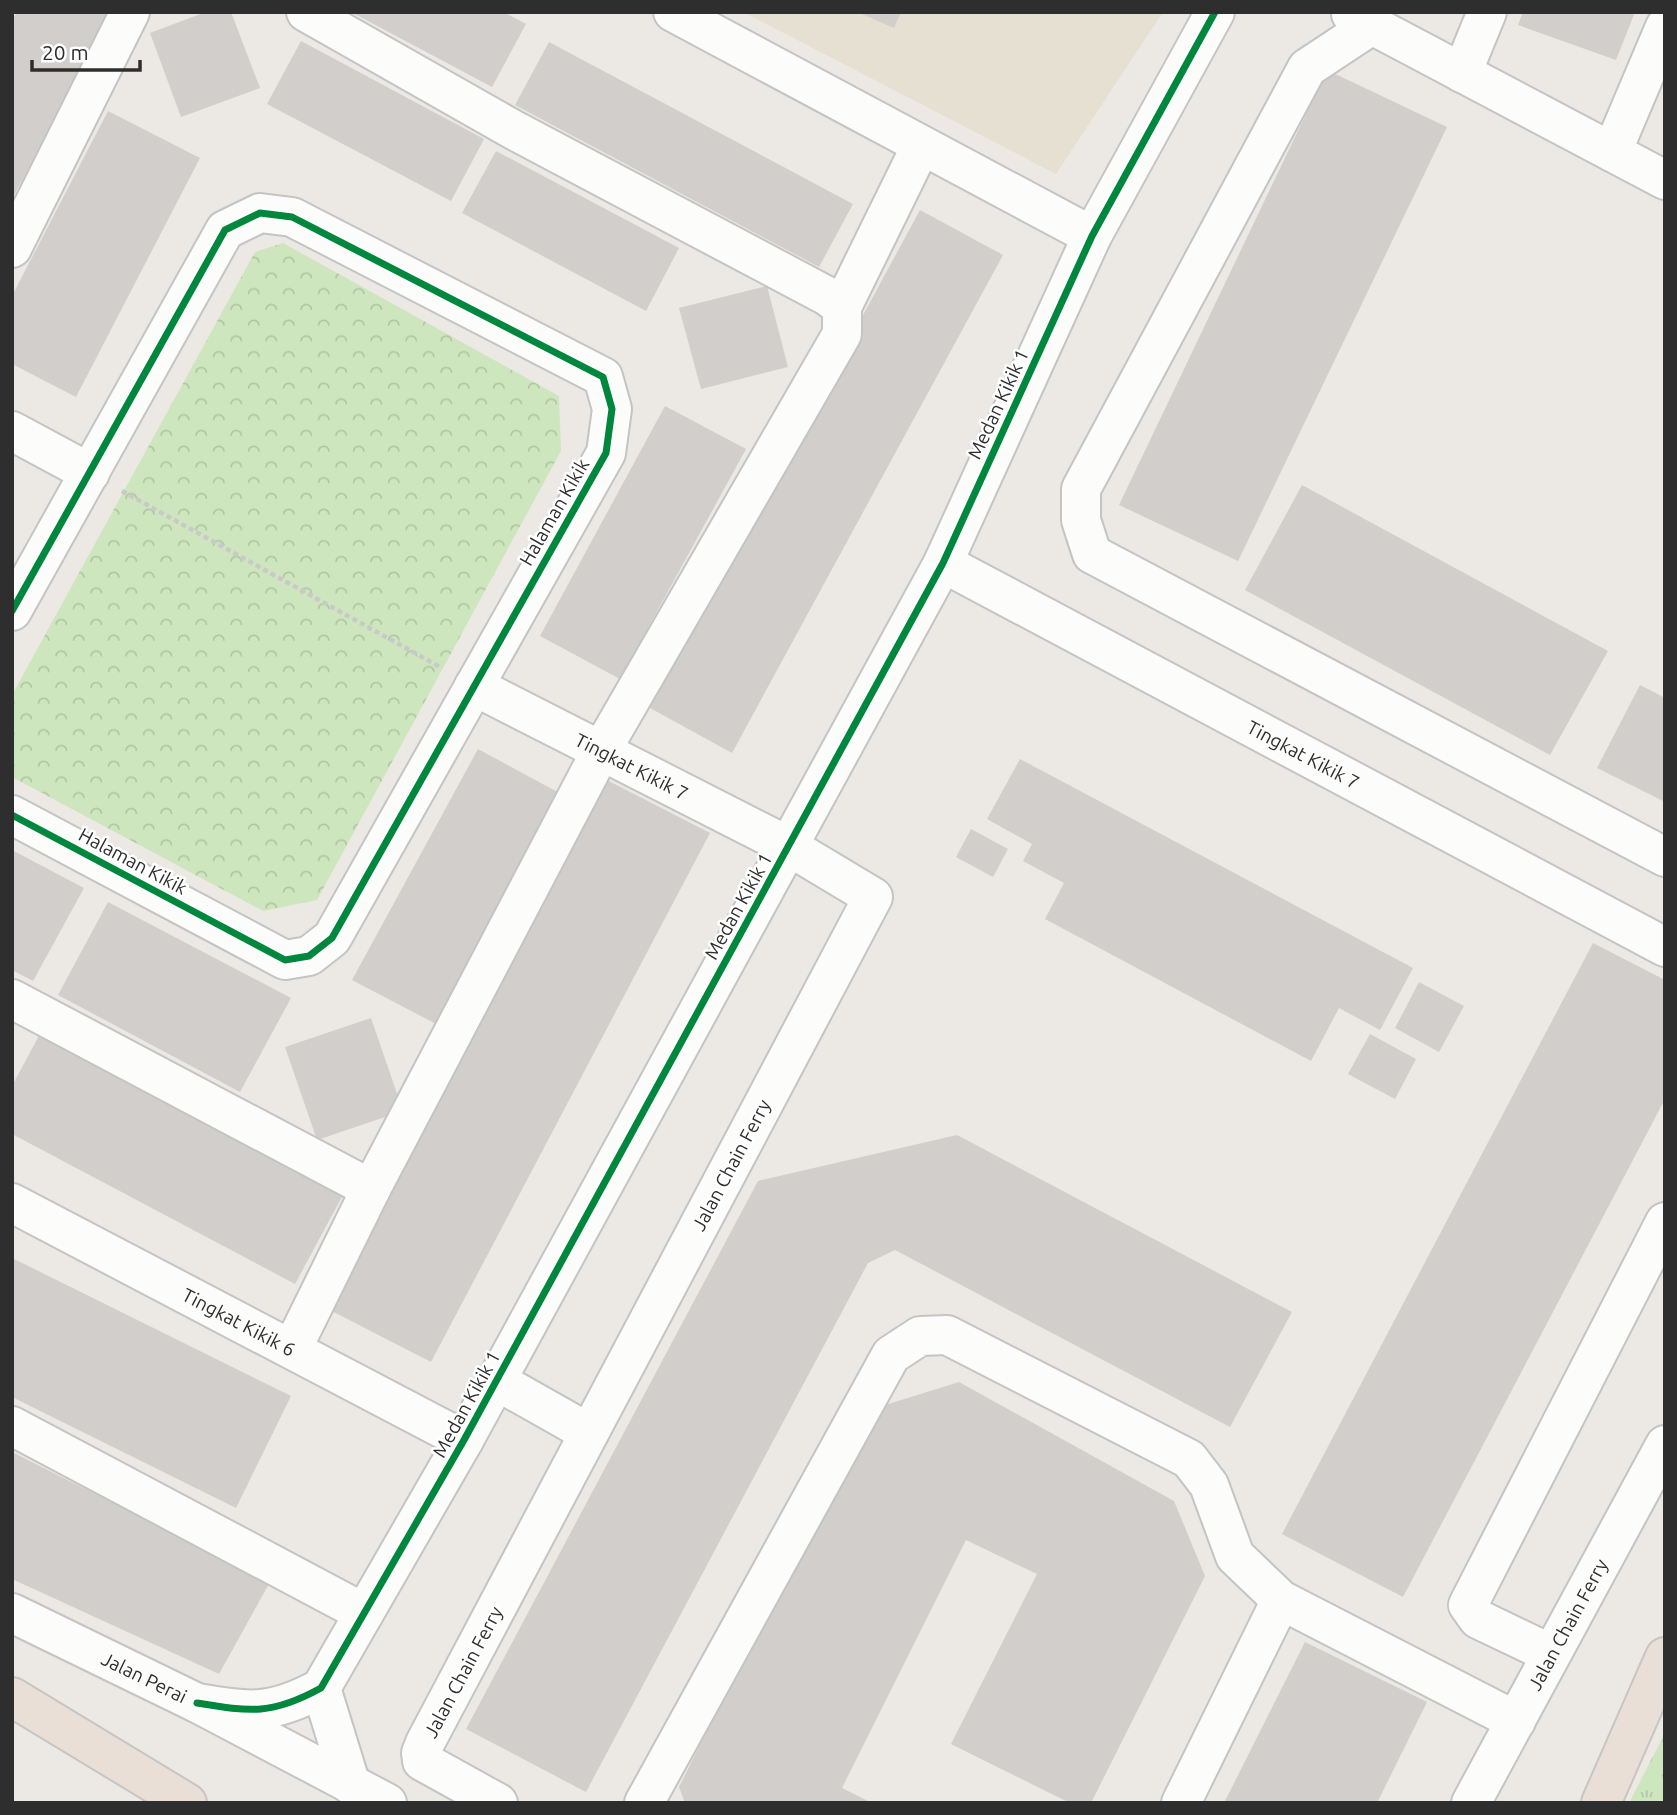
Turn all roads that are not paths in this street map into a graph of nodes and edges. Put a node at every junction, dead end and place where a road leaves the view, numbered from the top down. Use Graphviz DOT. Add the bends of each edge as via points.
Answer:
graph roads {
  1 [pos="130,12"];
  2 [pos="306,12"];
  3 [pos="673,12"];
  4 [pos="1215,12"];
  5 [pos="1487,12"];
  6 [pos="1361,19"];
  7 [pos="1665,27"];
  8 [pos="1462,73"];
  9 [pos="921,146"];
  10 [pos="1612,152"];
  11 [pos="1665,180"];
  12 [pos="1092,236"];
  13 [pos="12,248"];
  14 [pos="842,307"];
  15 [pos="12,431"];
  16 [pos="90,473"];
  17 [pos="943,563"];
  18 [pos="12,611"];
  19 [pos="474,686"];
  20 [pos="601,751"];
  21 [pos="12,815"];
  22 [pos="788,846"];
  23 [pos="1665,857"];
  24 [pos="873,897"];
  25 [pos="1665,947"];
  26 [pos="12,999"];
  27 [pos="371,1189"];
  28 [pos="12,1202"];
  29 [pos="1665,1222"];
  30 [pos="292,1349"];
  31 [pos="497,1381"];
  32 [pos="12,1426"];
  33 [pos="589,1433"];
  34 [pos="464,1440"];
  35 [pos="1665,1445"];
  36 [pos="1281,1600"];
  37 [pos="12,1613"];
  38 [pos="364,1613"];
  39 [pos="1551,1654"];
  40 [pos="1665,1657"];
  41 [pos="321,1688"];
  42 [pos="12,1697"];
  43 [pos="197,1703"];
  44 [pos="1516,1721"];
  45 [pos="351,1785"];
  46 [pos="187,1803"];
  47 [pos="387,1803"];
  48 [pos="498,1803"];
  49 [pos="644,1803"];
  50 [pos="1181,1803"];
  51 [pos="1471,1803"];
  52 [pos="1601,1803"];
  1 -- 13 [label="street"];
  2 -- 14 [label="street" via="512,130"];
  3 -- 9 [label="street"];
  4 -- 12 [label="street, Medan Kikik 1"];
  5 -- 8 [label="street"];
  6 -- 8 [label="street"];
  6 -- 23 [label="street" via="1307,68 1082,489 1081,520 1092,554"];
  7 -- 10 [label="street"];
  8 -- 10 [label="street"];
  9 -- 12 [label="street"];
  9 -- 14 [label="street"];
  10 -- 11 [label="street"];
  12 -- 17 [label="street, Medan Kikik 1"];
  14 -- 20 [label="street" via="842,334"];
  15 -- 16 [label="street"];
  16 -- 18 [label="street, Halaman Kikik"];
  16 -- 19 [label="street, Halaman Kikik" via="225,230 260,214 292,217 603,377 612,409 606,453"];
  17 -- 22 [label="street, Medan Kikik 1"];
  17 -- 25 [label="street, Tingkat Kikik 7"];
  19 -- 20 [label="street, Tingkat Kikik 7"];
  19 -- 21 [label="street, Halaman Kikik" via="332,938 309,956 285,960"];
  20 -- 22 [label="street, Tingkat Kikik 7"];
  20 -- 27 [label="street"];
  22 -- 24 [label="street, Tingkat Kikik 7"];
  22 -- 31 [label="street, Medan Kikik 1"];
  24 -- 33 [label="street, Jalan Chain Ferry"];
  26 -- 27 [label="street"];
  27 -- 30 [label="street"];
  28 -- 30 [label="street, Tingkat Kikik 6"];
  29 -- 39 [label="street" via="1468,1605 1478,1619"];
  30 -- 34 [label="street, Tingkat Kikik 6"];
  31 -- 33 [label="street"];
  31 -- 34 [label="street, Medan Kikik 1"];
  32 -- 38 [label="street"];
  33 -- 48 [label="street, Jalan Chain Ferry" via="421,1753 422,1761"];
  34 -- 38 [label="street, Medan Kikik 1"];
  35 -- 39 [label="street, Jalan Chain Ferry"];
  36 -- 44 [label="street"];
  36 -- 49 [label="street" via="1235,1556 1209,1485 1189,1459 947,1335 920,1336 891,1355"];
  36 -- 50 [label="street"];
  37 -- 43 [label="street, Jalan Perai"];
  38 -- 41 [label="street, Medan Kikik 1"];
  39 -- 44 [label="street, Jalan Chain Ferry"];
  40 -- 52 [label="highway"];
  41 -- 43 [label="street" via="284,1706 258,1711"];
  41 -- 45 [label="street"];
  42 -- 46 [label="highway"];
  43 -- 45 [label="street, Jalan Perai"];
  44 -- 51 [label="street, Jalan Chain Ferry"];
  45 -- 47 [label="street, Jalan Perai"];
}
